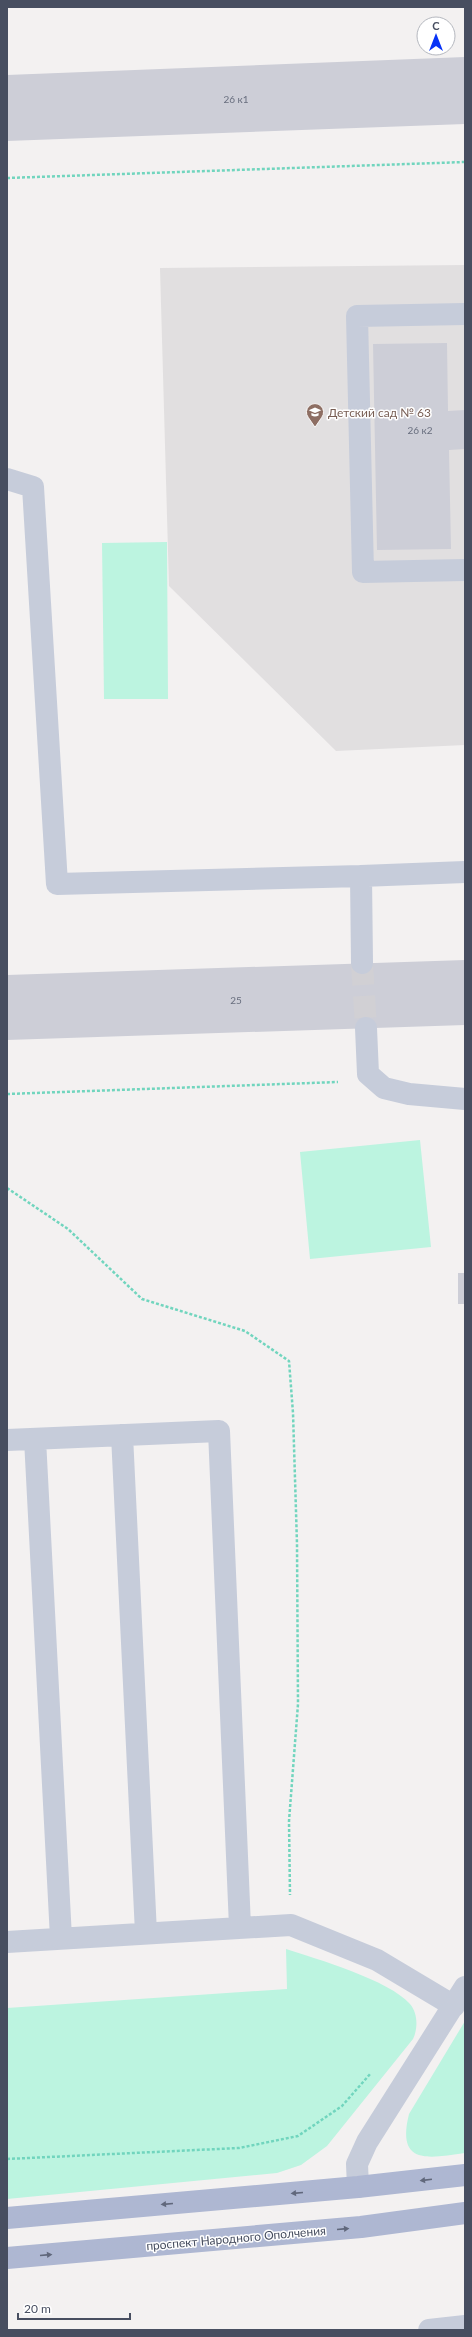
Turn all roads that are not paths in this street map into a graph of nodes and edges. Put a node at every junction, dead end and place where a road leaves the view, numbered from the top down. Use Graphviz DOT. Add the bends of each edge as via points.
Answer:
graph roads {
  1 [pos="465,314"];
  2 [pos="7,480"];
  3 [pos="465,570"];
  4 [pos="465,872"];
  5 [pos="361,876"];
  6 [pos="362,963"];
  7 [pos="366,1028"];
  8 [pos="465,1099"];
  9 [pos="122,1435"];
  10 [pos="35,1439"];
  11 [pos="7,1440"];
  12 [pos="240,1926"];
  13 [pos="146,1933"];
  14 [pos="61,1938"];
  15 [pos="7,1942"];
  16 [pos="465,1987"];
  17 [pos="454,2006"];
  18 [pos="465,2175"];
  19 [pos="358,2188"];
  20 [pos="465,2213"];
  21 [pos="7,2218"];
  22 [pos="7,2258"];
  23 [pos="465,2326"];
  24 [pos="429,2330"];
  1 -- 3 [label="lane" via="357,316 363,572"];
  2 -- 5 [label="lane" via="33,487 57,884"];
  4 -- 5 [label="lane"];
  5 -- 6 [label="lane"];
  7 -- 8 [label="lane" via="368,1074 384,1088 409,1094"];
  9 -- 10 [label="lane"];
  9 -- 12 [label="lane" via="219,1431"];
  9 -- 13 [label="lane"];
  10 -- 11 [label="lane"];
  10 -- 14 [label="lane"];
  12 -- 13 [label="lane"];
  12 -- 17 [label="lane" via="290,1925 376,1960"];
  13 -- 14 [label="lane"];
  14 -- 15 [label="lane"];
  16 -- 17 [label="lane"];
  17 -- 19 [label="lane" via="367,2142 357,2164"];
  18 -- 19 [label="main road, one-way"];
  19 -- 21 [label="main road, one-way"];
  22 -- 20 [label="main road, проспект Народного Ополчения, one-way" via="361,2227"];
  23 -- 24 [label="lane"];
}
